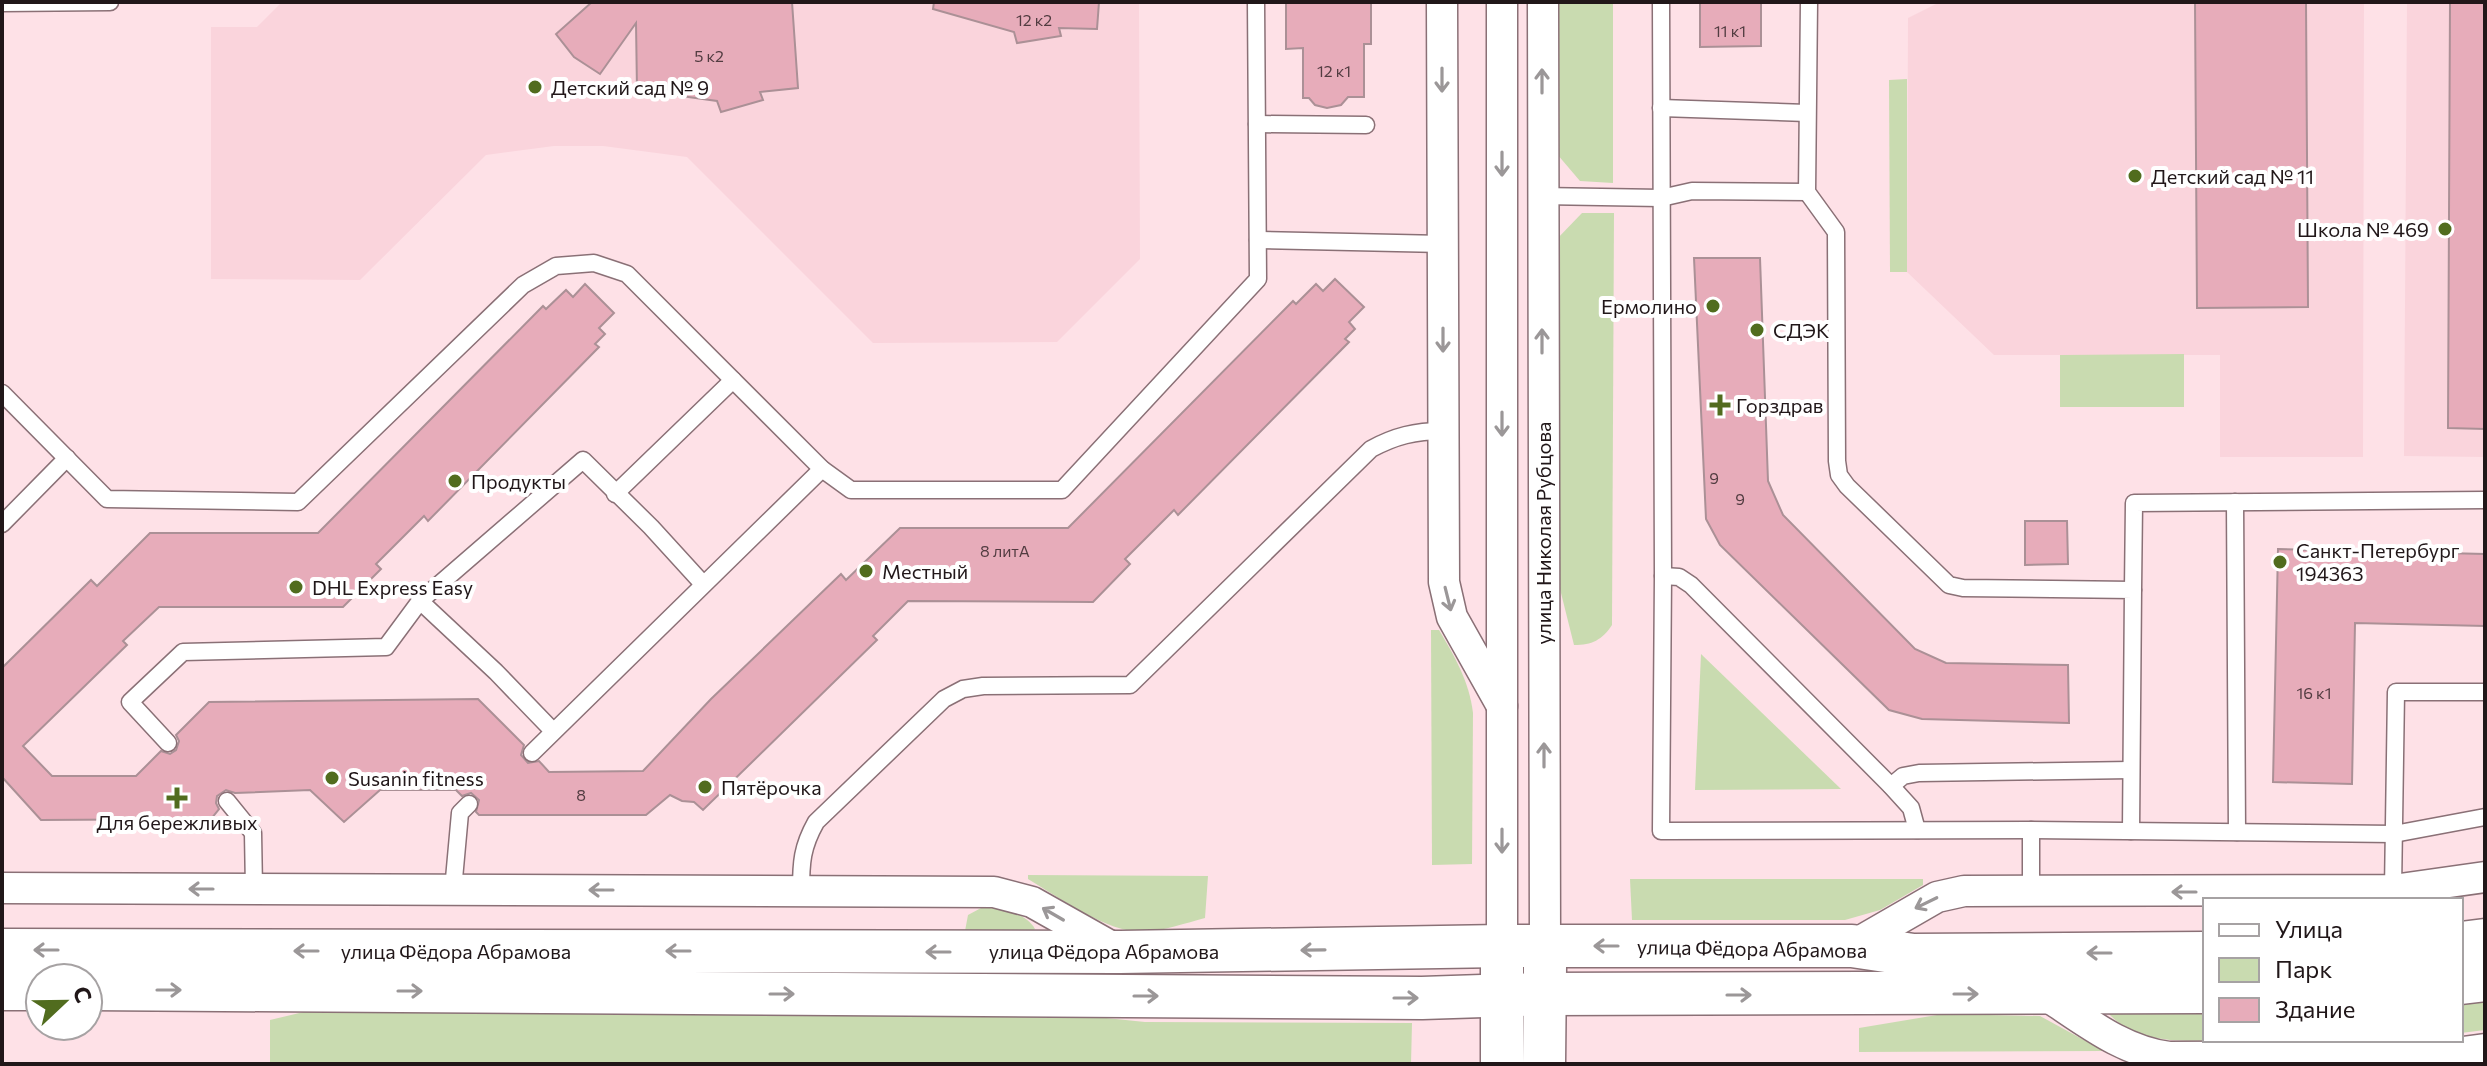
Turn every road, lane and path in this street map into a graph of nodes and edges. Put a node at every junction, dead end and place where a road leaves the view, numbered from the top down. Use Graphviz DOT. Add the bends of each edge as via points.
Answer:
graph roads {
  1 [pos="110,2"];
  2 [pos="1256,2"];
  3 [pos="1442,2"];
  4 [pos="1502,2"];
  5 [pos="1543,2"];
  6 [pos="1661,2"];
  7 [pos="1809,2"];
  8 [pos="2,3"];
  9 [pos="1661,108"];
  10 [pos="1807,113"];
  11 [pos="1257,124"];
  12 [pos="1366,125"];
  13 [pos="1807,192"];
  14 [pos="1541,196"];
  15 [pos="1661,198"];
  16 [pos="1258,240"];
  17 [pos="1443,244"];
  18 [pos="733,380"];
  19 [pos="2,393"];
  20 [pos="1443,431"];
  21 [pos="67,458"];
  22 [pos="822,469"];
  23 [pos="615,494"];
  24 [pos="2485,500"];
  25 [pos="2235,502"];
  26 [pos="2,524"];
  27 [pos="1663,576"];
  28 [pos="703,584"];
  29 [pos="2133,590"];
  30 [pos="420,601"];
  31 [pos="2485,692"];
  32 [pos="1503,707"];
  33 [pos="553,731"];
  34 [pos="168,743"];
  35 [pos="532,753"];
  36 [pos="2131,770"];
  37 [pos="1891,786"];
  38 [pos="227,801"];
  39 [pos="469,804"];
  40 [pos="2485,817"];
  41 [pos="1917,830"];
  42 [pos="2031,830"];
  43 [pos="2131,831"];
  44 [pos="2237,832"];
  45 [pos="2394,834"];
  46 [pos="2485,877"];
  47 [pos="2,888"];
  48 [pos="254,889"];
  49 [pos="453,890"];
  50 [pos="2393,890"];
  51 [pos="801,891"];
  52 [pos="2031,891"];
  53 [pos="2485,940"];
  54 [pos="2463,943"];
  55 [pos="1502,946"];
  56 [pos="1545,946"];
  57 [pos="1852,946"];
  58 [pos="2,950"];
  59 [pos="1120,952"];
  60 [pos="2203,953"];
  61 [pos="2485,980"];
  62 [pos="2463,983"];
  63 [pos="2,989"];
  64 [pos="24,989"];
  65 [pos="104,989"];
  66 [pos="2203,992"];
  67 [pos="1545,994"];
  68 [pos="2044,994"];
  69 [pos="1502,995"];
  70 [pos="2485,1049"];
  71 [pos="2125,1056"];
  72 [pos="2278,1061"];
  73 [pos="1502,1064"];
  74 [pos="1544,1064"];
  1 -- 8 [label="lane"];
  2 -- 11 [label="lane"];
  3 -- 17 [label="street, one-way"];
  4 -- 32 [label="street, улица Николая Рубцова, one-way"];
  14 -- 5 [label="street, улица Николая Рубцова, one-way"];
  6 -- 9 [label="lane"];
  7 -- 10 [label="lane"];
  9 -- 10 [label="lane"];
  9 -- 15 [label="lane"];
  10 -- 13 [label="lane"];
  11 -- 12 [label="lane"];
  11 -- 16 [label="lane"];
  13 -- 15 [label="lane" via="1692,191"];
  13 -- 29 [label="lane" via="1836,232 1837,461 1847,486 1949,585"];
  14 -- 15 [label="lane"];
  56 -- 14 [label="street, улица Николая Рубцова, one-way"];
  15 -- 27 [label="lane"];
  16 -- 17 [label="lane"];
  16 -- 22 [label="lane" via="1258,279 1062,490 851,490"];
  17 -- 20 [label="street, one-way"];
  18 -- 21 [label="lane" via="627,274 594,263 556,266 523,285 298,502 107,499"];
  18 -- 22 [label="lane"];
  18 -- 23 [label="lane"];
  19 -- 21 [label="lane"];
  20 -- 32 [label="street, one-way" via="1444,582 1452,617"];
  20 -- 51 [label="lane" via="1393,437 1371,449 1130,685 983,686 944,699 816,822 804,843"];
  21 -- 26 [label="lane"];
  22 -- 28 [label="lane"];
  23 -- 28 [label="lane"];
  23 -- 30 [label="lane" via="583,460"];
  24 -- 25 [label="lane"];
  25 -- 29 [label="lane" via="2134,503"];
  25 -- 44 [label="lane"];
  27 -- 37 [label="lane" via="1691,585"];
  27 -- 41 [label="lane" via="1661,831"];
  28 -- 33 [label="lane"];
  29 -- 36 [label="lane"];
  30 -- 33 [label="lane"];
  30 -- 34 [label="lane" via="386,647 183,652 130,702"];
  31 -- 45 [label="lane" via="2396,692"];
  32 -- 55 [label="street, улица Николая Рубцова, one-way"];
  33 -- 35 [label="lane"];
  36 -- 37 [label="lane" via="1919,773 1903,776"];
  36 -- 43 [label="lane"];
  37 -- 41 [label="lane" via="1911,808"];
  38 -- 48 [label="lane" via="253,833"];
  39 -- 49 [label="lane" via="460,813"];
  40 -- 45 [label="lane"];
  41 -- 42 [label="lane"];
  42 -- 43 [label="lane"];
  42 -- 52 [label="lane"];
  43 -- 44 [label="lane"];
  44 -- 45 [label="lane"];
  45 -- 50 [label="lane"];
  46 -- 50 [label="street"];
  48 -- 47 [label="street, one-way"];
  48 -- 49 [label="street"];
  51 -- 49 [label="street, one-way"];
  50 -- 52 [label="street, one-way"];
  59 -- 51 [label="street, one-way" via="1013,895"];
  52 -- 57 [label="street, one-way" via="1964,891 1937,897"];
  53 -- 54 [label="street"];
  55 -- 56 [label="street, улица Фёдора Абрамова"];
  55 -- 59 [label="street, улица Фёдора Абрамова, one-way"];
  55 -- 69 [label="street, улица Николая Рубцова"];
  57 -- 56 [label="street, улица Фёдора Абрамова, one-way"];
  56 -- 67 [label="street, улица Николая Рубцова"];
  60 -- 57 [label="street, улица Фёдора Абрамова, one-way" via="1913,955"];
  59 -- 58 [label="street, улица Фёдора Абрамова, one-way"];
  61 -- 62 [label="street"];
  63 -- 64 [label="street"];
  65 -- 69 [label="street, улица Фёдора Абрамова, one-way"];
  66 -- 68 [label="street, улица Фёдора Абрамова"];
  67 -- 68 [label="street, улица Фёдора Абрамова, one-way"];
  67 -- 69 [label="street, улица Фёдора Абрамова"];
  67 -- 74 [label="street, улица Николая Рубцова"];
  68 -- 71 [label="street"];
  69 -- 73 [label="street, улица Николая Рубцова"];
  70 -- 72 [label="street"];
  71 -- 72 [label="street"];
}
